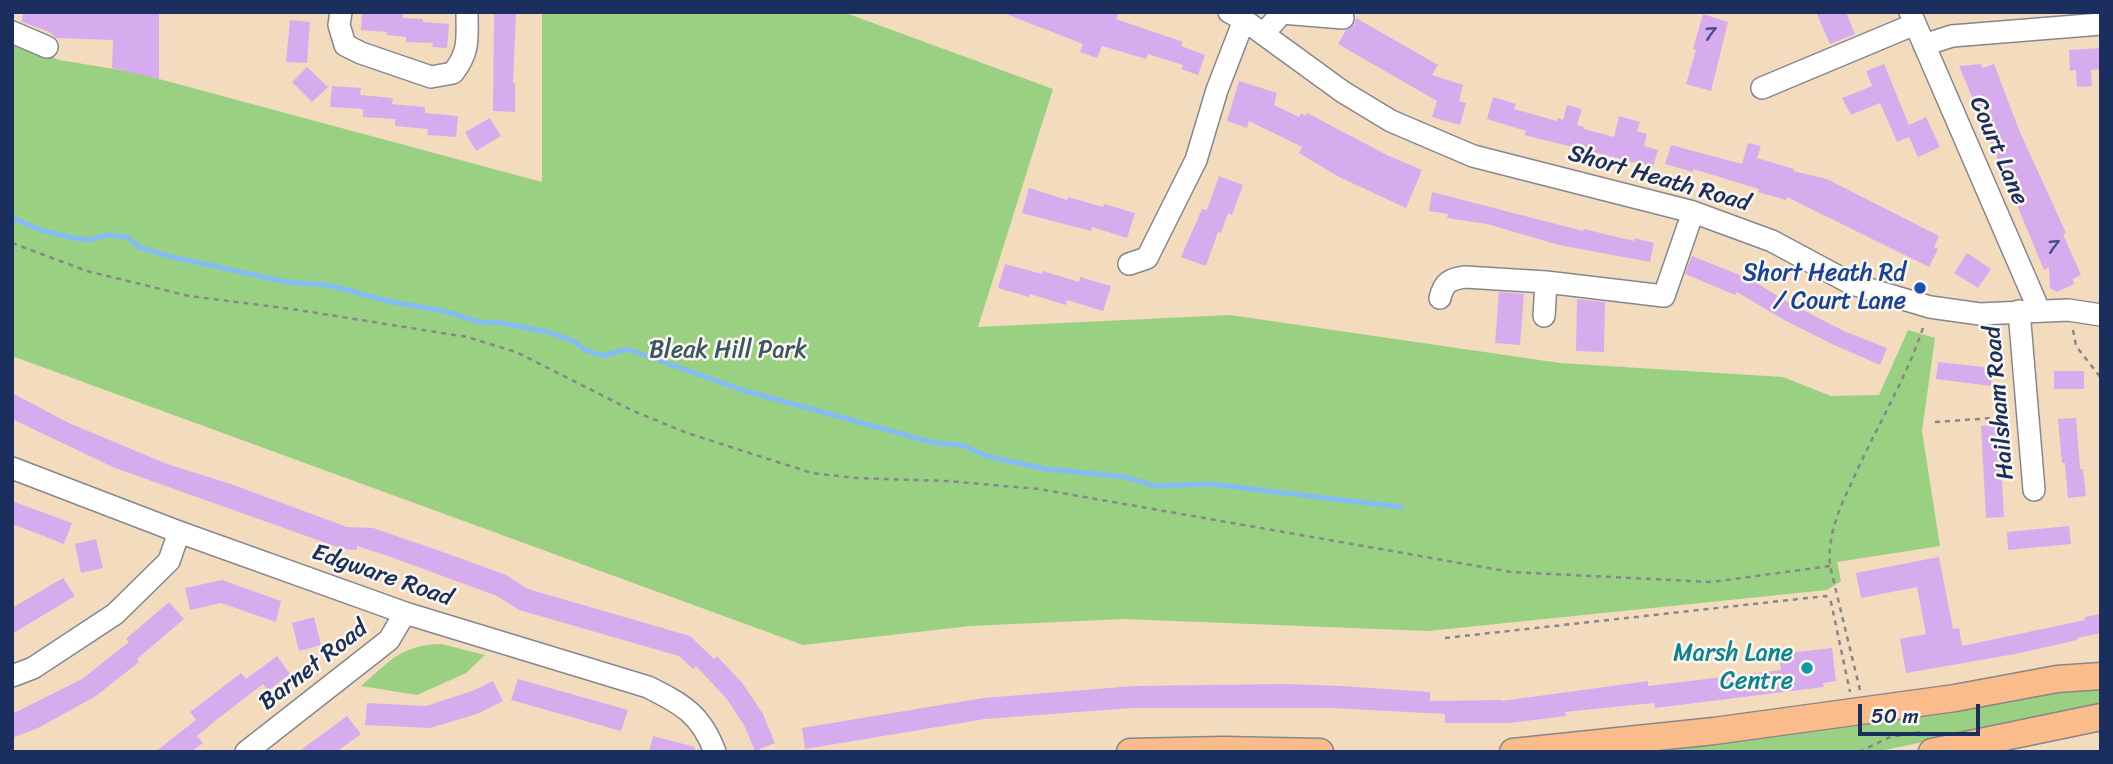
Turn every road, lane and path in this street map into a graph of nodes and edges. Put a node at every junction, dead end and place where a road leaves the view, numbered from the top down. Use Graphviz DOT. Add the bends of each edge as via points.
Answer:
graph roads {
  1 [pos="341,12"];
  2 [pos="467,12"];
  3 [pos="1237,16"];
  4 [pos="1343,18"];
  5 [pos="1912,18"];
  6 [pos="2101,24"];
  7 [pos="12,32"];
  8 [pos="1263,34"];
  9 [pos="1924,45"];
  10 [pos="47,47"];
  11 [pos="1762,88"];
  12 [pos="1693,212"];
  13 [pos="12,243"];
  14 [pos="1146,264"];
  15 [pos="1546,282"];
  16 [pos="1440,298"];
  17 [pos="1930,307"];
  18 [pos="2068,310"];
  19 [pos="2029,311"];
  20 [pos="2101,315"];
  21 [pos="1544,316"];
  22 [pos="2101,378"];
  23 [pos="2028,415"];
  24 [pos="1935,422"];
  25 [pos="12,468"];
  26 [pos="2034,490"];
  27 [pos="179,532"];
  28 [pos="1830,566"];
  29 [pos="405,613"];
  30 [pos="1445,638"];
  31 [pos="12,676"];
  32 [pos="2101,676"];
  33 [pos="1858,704"];
  34 [pos="2101,717"];
  35 [pos="1932,741"];
  36 [pos="1531,751"];
  37 [pos="246,752"];
  38 [pos="715,752"];
  39 [pos="1130,752"];
  40 [pos="1320,752"];
  41 [pos="1513,752"];
  42 [pos="1858,752"];
  1 -- 2 [label="street" via="345,45 431,77 453,73 464,58"];
  3 -- 8 [label="street, Short Heath Road"];
  3 -- 14 [label="street" via="1196,160"];
  4 -- 8 [label="street" via="1282,13"];
  5 -- 9 [label="street, Court Lane"];
  5 -- 11 [label="street"];
  6 -- 9 [label="street" via="1952,36"];
  7 -- 10 [label="street"];
  8 -- 12 [label="street, Short Heath Road" via="1382,115 1473,156"];
  9 -- 19 [label="street, Court Lane"];
  12 -- 15 [label="street" via="1664,296"];
  12 -- 17 [label="street, Short Heath Road" via="1772,241 1852,284"];
  13 -- 28 [label="path" via="87,271 190,296 467,337 516,352 687,433 812,473 1039,489 1511,572 1712,582"];
  15 -- 16 [label="street" via="1452,279"];
  15 -- 21 [label="street"];
  17 -- 19 [label="street, Short Heath Road" via="1980,314"];
  17 -- 28 [label="path" via="1914,354 1837,515"];
  18 -- 19 [label="street, Short Heath Road"];
  18 -- 20 [label="street, Short Heath Road"];
  18 -- 22 [label="path" via="2076,346"];
  19 -- 23 [label="street, Hailsham Road"];
  23 -- 24 [label="path"];
  23 -- 26 [label="street, Hailsham Road"];
  25 -- 27 [label="street, Edgware Road"];
  27 -- 29 [label="street, Edgware Road"];
  27 -- 31 [label="street" via="169,561 115,614 33,668"];
  28 -- 33 [label="path"];
  29 -- 37 [label="street, Barnet Road" via="389,640"];
  29 -- 38 [label="street, Edgware Road" via="648,687 684,705 708,732"];
  30 -- 33 [label="path" via="1826,596"];
  32 -- 33 [label="main road" via="2057,679 1955,698"];
  33 -- 36 [label="main road" via="1714,731"];
  34 -- 35 [label="main road"];
  35 -- 42 [label="path" via="1889,737"];
  36 -- 41 [label="main road"];
  39 -- 40 [label="main road"];
}
